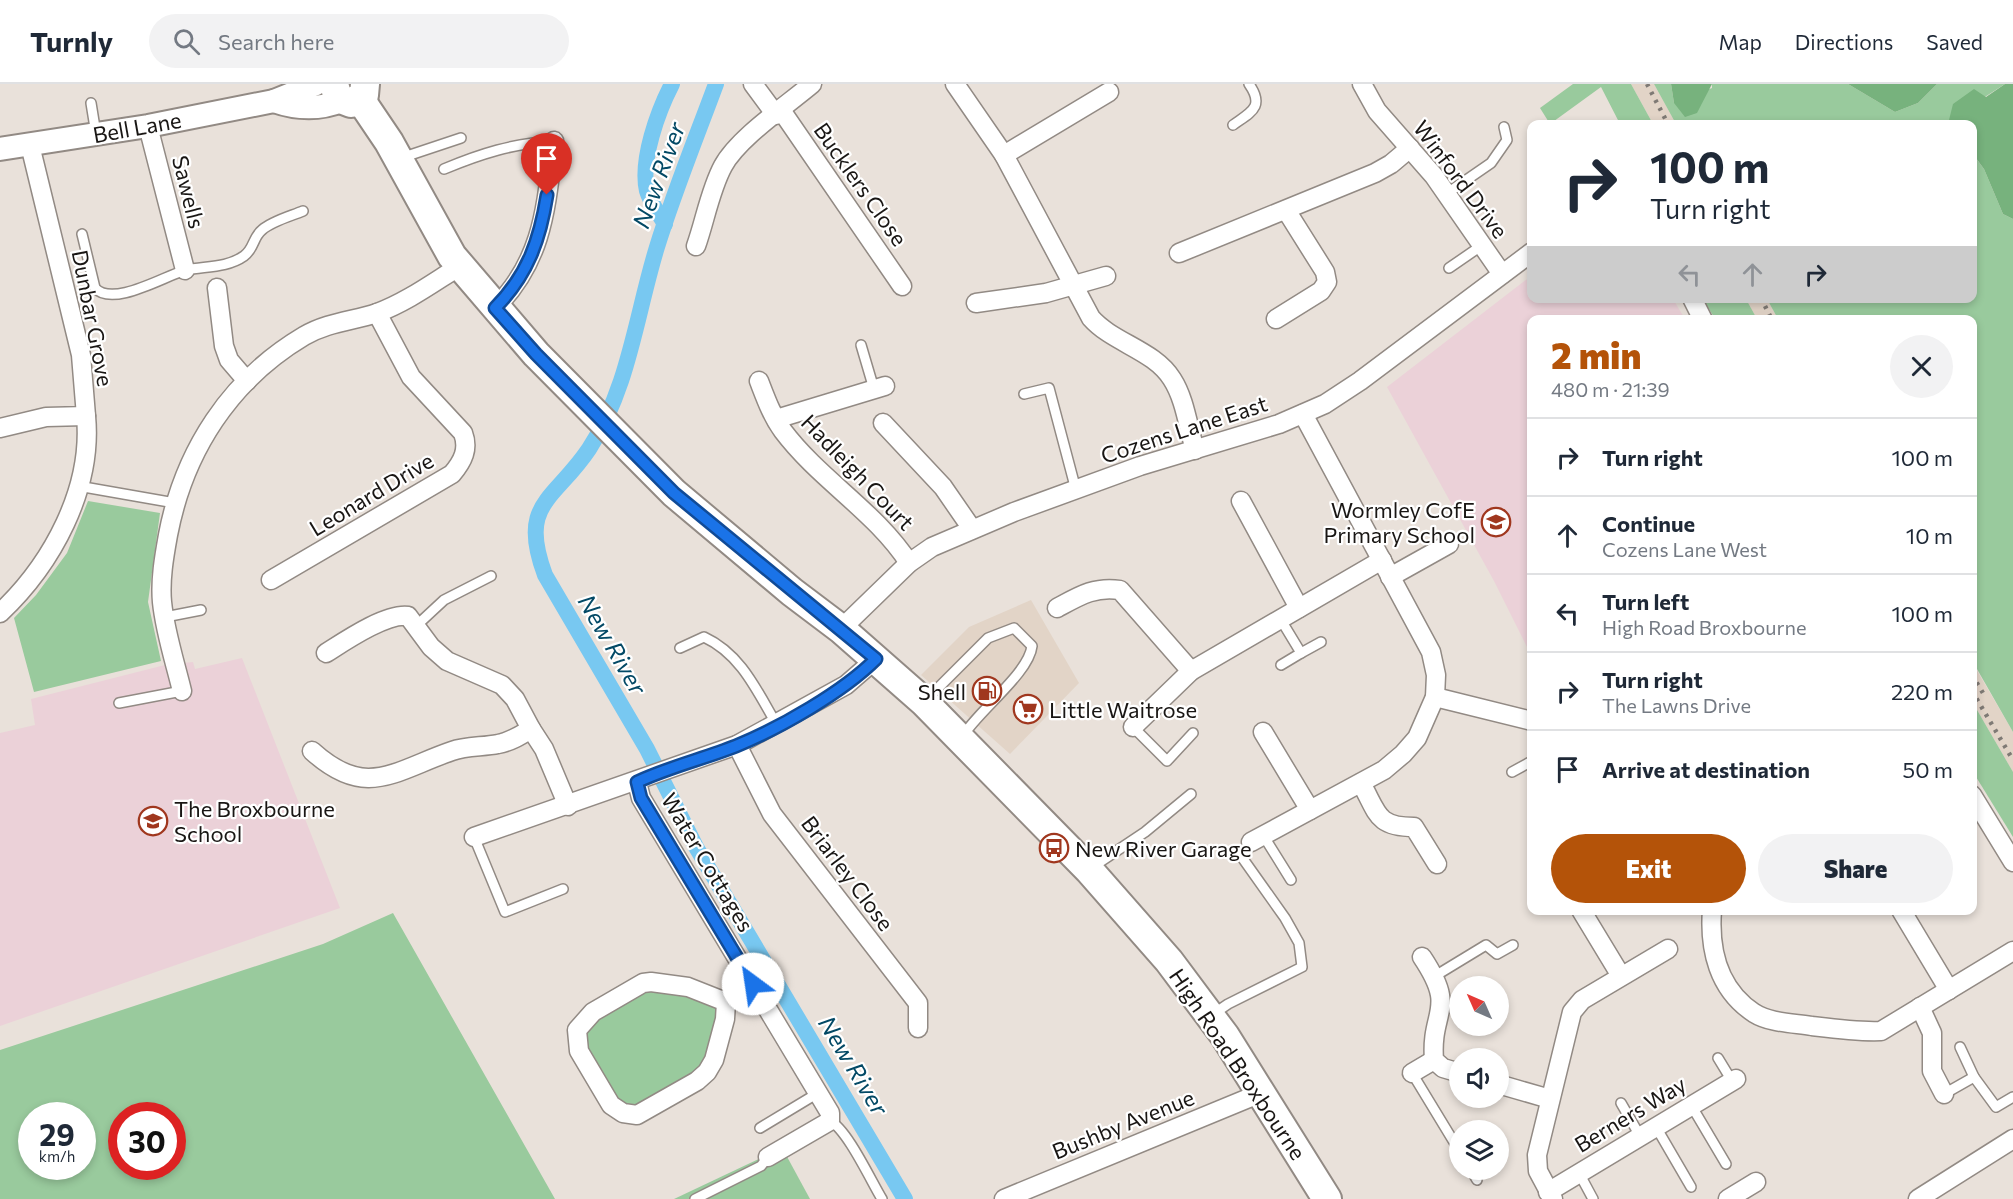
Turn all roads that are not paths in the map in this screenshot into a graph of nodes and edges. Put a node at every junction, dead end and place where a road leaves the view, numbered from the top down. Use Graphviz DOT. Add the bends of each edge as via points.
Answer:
graph roads {
  1 [pos="316,84"];
  2 [pos="753,84"];
  3 [pos="812,84"];
  4 [pos="955,84"];
  5 [pos="1249,84"];
  6 [pos="1362,84"];
  7 [pos="350,92"];
  8 [pos="1109,92"];
  9 [pos="274,101"];
  10 [pos="91,103"];
  11 [pos="778,112"];
  12 [pos="1233,125"];
  13 [pos="148,126"];
  14 [pos="1504,127"];
  15 [pos="96,134"];
  16 [pos="461,138"];
  17 [pos="554,141"];
  18 [pos="30,145"];
  19 [pos="1410,148"];
  20 [pos="0,149"];
  21 [pos="1004,155"];
  22 [pos="399,159"];
  23 [pos="444,169"];
  24 [pos="1446,194"];
  25 [pos="1286,210"];
  26 [pos="303,211"];
  27 [pos="82,234"];
  28 [pos="696,246"];
  29 [pos="1481,246"];
  30 [pos="1179,253"];
  31 [pos="1527,256"];
  32 [pos="460,266"];
  33 [pos="1449,268"];
  34 [pos="185,270"];
  35 [pos="1502,274"];
  36 [pos="1106,276"];
  37 [pos="1072,284"];
  38 [pos="902,286"];
  39 [pos="217,288"];
  40 [pos="976,303"];
  41 [pos="495,308"];
  42 [pos="377,313"];
  43 [pos="1276,319"];
  44 [pos="861,345"];
  45 [pos="247,381"];
  46 [pos="759,381"];
  47 [pos="879,388"];
  48 [pos="1024,394"];
  49 [pos="1303,414"];
  50 [pos="86,416"];
  51 [pos="776,419"];
  52 [pos="883,423"];
  53 [pos="0,428"];
  54 [pos="1195,450"];
  55 [pos="78,486"];
  56 [pos="1076,490"];
  57 [pos="1241,501"];
  58 [pos="175,503"];
  59 [pos="972,529"];
  60 [pos="1449,544"];
  61 [pos="1382,560"];
  62 [pos="909,563"];
  63 [pos="491,576"];
  64 [pos="1390,577"];
  65 [pos="271,580"];
  66 [pos="1057,608"];
  67 [pos="1299,609"];
  68 [pos="201,610"];
  69 [pos="0,613"];
  70 [pos="165,617"];
  71 [pos="1281,620"];
  72 [pos="416,626"];
  73 [pos="841,629"];
  74 [pos="1321,642"];
  75 [pos="680,648"];
  76 [pos="326,653"];
  77 [pos="1301,653"];
  78 [pos="876,659"];
  79 [pos="1281,665"];
  80 [pos="1191,671"];
  81 [pos="182,691"];
  82 [pos="1435,697"];
  83 [pos="924,702"];
  84 [pos="119,703"];
  85 [pos="1527,720"];
  86 [pos="777,725"];
  87 [pos="1133,727"];
  88 [pos="531,729"];
  89 [pos="1263,732"];
  90 [pos="1193,733"];
  91 [pos="961,738"];
  92 [pos="737,745"];
  93 [pos="312,752"];
  94 [pos="1527,764"];
  95 [pos="1512,772"];
  96 [pos="642,780"];
  97 [pos="1361,783"];
  98 [pos="1191,794"];
  99 [pos="1977,803"];
  100 [pos="568,806"];
  101 [pos="1310,810"];
  102 [pos="474,837"];
  103 [pos="1252,844"];
  104 [pos="2013,862"];
  105 [pos="1437,864"];
  106 [pos="1089,870"];
  107 [pos="1291,880"];
  108 [pos="563,889"];
  109 [pos="1584,915"];
  110 [pos="1712,915"];
  111 [pos="1904,915"];
  112 [pos="1513,945"];
  113 [pos="1668,949"];
  114 [pos="2013,951"];
  115 [pos="1422,957"];
  116 [pos="1435,976"];
  117 [pos="1621,976"];
  118 [pos="753,984"];
  119 [pos="1949,990"];
  120 [pos="726,1002"];
  121 [pos="1920,1007"];
  122 [pos="1210,1016"];
  123 [pos="918,1028"];
  124 [pos="1960,1047"];
  125 [pos="1718,1058"];
  126 [pos="1434,1060"];
  127 [pos="1449,1070"];
  128 [pos="1412,1073"];
  129 [pos="1974,1077"];
  130 [pos="1734,1080"];
  131 [pos="1509,1087"];
  132 [pos="818,1093"];
  133 [pos="1261,1093"];
  134 [pos="1944,1094"];
  135 [pos="2013,1097"];
  136 [pos="1550,1099"];
  137 [pos="1621,1103"];
  138 [pos="1691,1105"];
  139 [pos="830,1121"];
  140 [pos="760,1128"];
  141 [pos="1648,1131"];
  142 [pos="1449,1134"];
  143 [pos="2013,1139"];
  144 [pos="768,1157"];
  145 [pos="1726,1164"];
  146 [pos="1579,1173"];
  147 [pos="1756,1182"];
  148 [pos="1691,1187"];
  149 [pos="1550,1196"];
  150 [pos="695,1199"];
  151 [pos="882,1199"];
  152 [pos="1004,1199"];
  153 [pos="1327,1199"];
  154 [pos="1593,1199"];
  155 [pos="1728,1199"];
  156 [pos="1918,1199"];
  1 -- 9 [label="street, Bell Lane"];
  2 -- 11 [label="street, Bucklers Close"];
  3 -- 11 [label="street"];
  4 -- 21 [label="street"];
  5 -- 12 [label="lane" via="1256,95 1256,106"];
  6 -- 19 [label="street, Winford Drive" via="1377,111"];
  7 -- 9 [label="street, Bell Lane" via="324,108"];
  7 -- 22 [label="main road, High Road Broxbourne"];
  8 -- 21 [label="street"];
  9 -- 13 [label="street, Bell Lane"];
  10 -- 15 [label="lane"];
  11 -- 28 [label="street" via="740,144 722,169"];
  11 -- 38 [label="street, Bucklers Close"];
  13 -- 15 [label="street, Bell Lane"];
  13 -- 34 [label="street, Sawells"];
  14 -- 24 [label="lane" via="1508,140 1498,156"];
  15 -- 18 [label="street, Bell Lane"];
  16 -- 22 [label="lane"];
  17 -- 23 [label="lane" via="482,153"];
  17 -- 41 [label="street" via="536,250"];
  18 -- 20 [label="street, Bell Lane"];
  18 -- 50 [label="street, Dunbar Grove" via="81,355"];
  19 -- 24 [label="street, Winford Drive"];
  19 -- 25 [label="street" via="1375,173"];
  21 -- 37 [label="street"];
  22 -- 32 [label="main road, High Road Broxbourne" via="423,208"];
  24 -- 29 [label="street, Winford Drive"];
  25 -- 30 [label="street"];
  25 -- 43 [label="street" via="1325,272 1327,282 1321,291"];
  26 -- 34 [label="lane" via="262,230 242,257 208,269"];
  27 -- 34 [label="lane" via="95,288 103,293 158,283"];
  29 -- 33 [label="lane"];
  29 -- 35 [label="street, Winford Drive"];
  31 -- 35 [label="street, Cozens Lane East"];
  32 -- 41 [label="main road, High Road Broxbourne"];
  32 -- 42 [label="street"];
  35 -- 49 [label="street, Cozens Lane East" via="1360,381"];
  36 -- 37 [label="street"];
  37 -- 40 [label="street" via="1046,293"];
  37 -- 54 [label="street" via="1097,325 1159,365 1171,378"];
  39 -- 45 [label="street" via="224,346 229,360"];
  41 -- 73 [label="main road, High Road Broxbourne" via="602,423 679,497"];
  42 -- 45 [label="street" via="342,320 306,334"];
  42 -- 65 [label="street, Leonard Drive" via="411,377 463,433 465,454 452,474"];
  44 -- 47 [label="lane"];
  45 -- 58 [label="street" via="225,404 195,450"];
  46 -- 51 [label="street, Hadleigh Court"];
  47 -- 51 [label="street"];
  48 -- 56 [label="lane" via="1049,388"];
  49 -- 54 [label="street, Cozens Lane East"];
  49 -- 61 [label="street"];
  50 -- 53 [label="street, Dunbar Grove" via="46,417"];
  50 -- 55 [label="street" via="88,434"];
  51 -- 62 [label="street, Hadleigh Court" via="795,446 892,538"];
  52 -- 59 [label="street" via="943,487"];
  54 -- 56 [label="street, Cozens Lane East"];
  55 -- 58 [label="lane"];
  55 -- 69 [label="street" via="48,556 25,589"];
  56 -- 59 [label="street, Cozens Lane East"];
  57 -- 67 [label="street"];
  58 -- 70 [label="street" via="163,563"];
  59 -- 62 [label="street, Cozens Lane East" via="932,547"];
  60 -- 64 [label="street"];
  61 -- 64 [label="street"];
  61 -- 67 [label="street"];
  62 -- 73 [label="street, Cozens Lane East"];
  63 -- 72 [label="lane" via="444,600"];
  64 -- 82 [label="street" via="1431,652"];
  66 -- 80 [label="street" via="1089,591 1105,587 1120,590"];
  67 -- 71 [label="street"];
  68 -- 70 [label="lane"];
  70 -- 81 [label="street"];
  71 -- 77 [label="lane"];
  71 -- 80 [label="street"];
  72 -- 76 [label="street" via="408,616 391,618"];
  72 -- 88 [label="street" via="430,647 447,661 502,685 515,699"];
  73 -- 78 [label="main road, High Road Broxbourne"];
  74 -- 77 [label="lane"];
  75 -- 86 [label="lane" via="704,637 723,646 748,675"];
  77 -- 79 [label="lane"];
  78 -- 83 [label="main road, High Road Broxbourne"];
  78 -- 86 [label="street" via="846,686"];
  80 -- 87 [label="street"];
  81 -- 84 [label="lane"];
  82 -- 85 [label="street"];
  82 -- 97 [label="street" via="1418,738 1384,770"];
  83 -- 91 [label="main road, High Road Broxbourne"];
  83 -- 91 [label="lane" via="988,638 1014,628 1026,637 1032,646 1027,663 973,719"];
  86 -- 92 [label="street"];
  87 -- 90 [label="lane" via="1167,760"];
  88 -- 93 [label="street" via="502,743 453,750 378,778 354,778 330,768"];
  88 -- 100 [label="street" via="544,749"];
  89 -- 101 [label="street"];
  91 -- 106 [label="main road, High Road Broxbourne"];
  92 -- 96 [label="street"];
  92 -- 123 [label="street, Briarley Close" via="772,814 918,1003"];
  94 -- 95 [label="lane"];
  96 -- 100 [label="street"];
  96 -- 118 [label="street, Water Cottages" via="641,798"];
  97 -- 101 [label="street"];
  97 -- 105 [label="street" via="1384,822 1414,827"];
  98 -- 106 [label="lane"];
  99 -- 104 [label="street"];
  100 -- 102 [label="street"];
  101 -- 103 [label="street"];
  102 -- 108 [label="lane" via="505,912"];
  103 -- 107 [label="lane"];
  103 -- 122 [label="lane" via="1299,943 1302,967"];
  106 -- 122 [label="main road, High Road Broxbourne"];
  109 -- 117 [label="street"];
  110 -- 121 [label="street" via="1714,961 1726,982 1754,1012 1772,1020 1858,1032 1881,1031"];
  111 -- 119 [label="street"];
  112 -- 116 [label="lane" via="1497,954 1486,945"];
  113 -- 117 [label="street, Berners Way"];
  114 -- 119 [label="street"];
  115 -- 116 [label="street"];
  116 -- 126 [label="street" via="1442,1000"];
  117 -- 136 [label="street, Berners Way" via="1582,1000 1572,1012"];
  118 -- 120 [label="street"];
  118 -- 132 [label="street, Water Cottages"];
  119 -- 121 [label="street"];
  120 -- 120 [label="street" via="714,1060 707,1072 637,1115 611,1106 576,1043 577,1030 586,1018 643,983 688,987"];
  121 -- 134 [label="street" via="1932,1033 1932,1071"];
  122 -- 133 [label="main road, High Road Broxbourne"];
  124 -- 129 [label="lane"];
  125 -- 130 [label="lane"];
  126 -- 127 [label="street"];
  126 -- 128 [label="street"];
  128 -- 142 [label="lane"];
  129 -- 134 [label="lane"];
  129 -- 135 [label="lane" via="1996,1107"];
  130 -- 138 [label="street, Berners Way"];
  131 -- 136 [label="street"];
  132 -- 139 [label="street, Water Cottages" via="830,1113"];
  132 -- 140 [label="lane"];
  133 -- 152 [label="street, Bushby Avenue"];
  133 -- 153 [label="main road, High Road Broxbourne"];
  136 -- 149 [label="street, Berners Way" via="1537,1164"];
  137 -- 141 [label="lane"];
  138 -- 141 [label="street, Berners Way"];
  138 -- 145 [label="lane"];
  139 -- 144 [label="street"];
  139 -- 151 [label="lane" via="843,1135"];
  141 -- 146 [label="street, Berners Way"];
  141 -- 148 [label="lane"];
  143 -- 156 [label="street"];
  144 -- 150 [label="lane" via="761,1166"];
  146 -- 149 [label="street, Berners Way"];
  146 -- 154 [label="lane"];
  147 -- 155 [label="street"];
}
